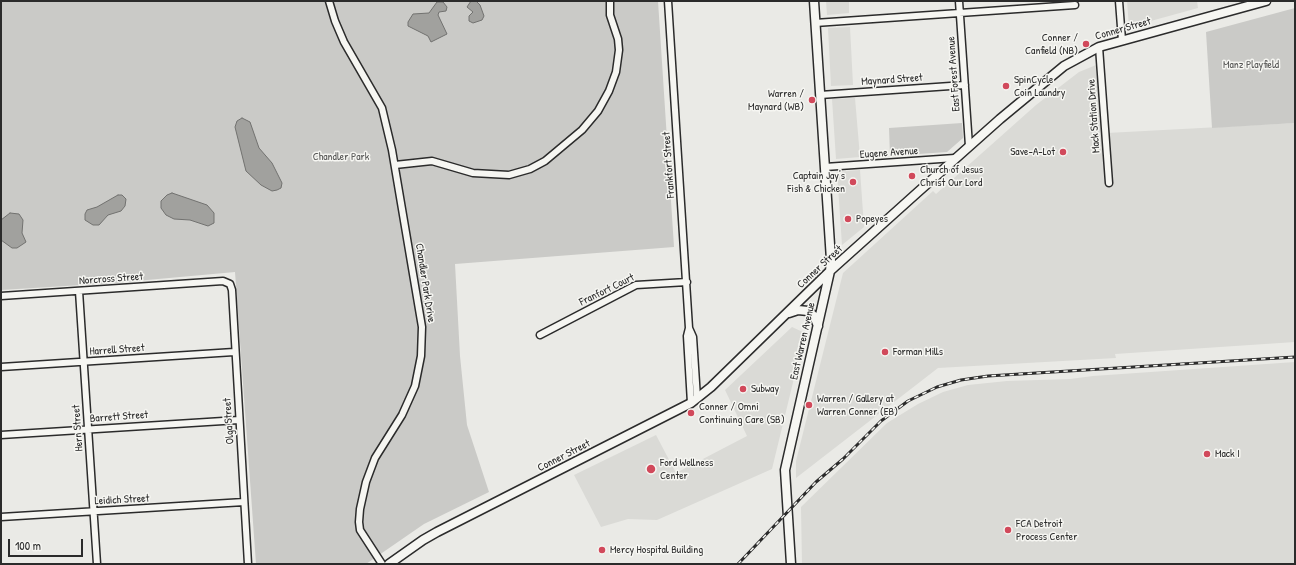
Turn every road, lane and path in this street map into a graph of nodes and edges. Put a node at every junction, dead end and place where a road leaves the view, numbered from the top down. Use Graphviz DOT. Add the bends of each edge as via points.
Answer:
graph roads {
  1 [pos="329,1"];
  2 [pos="610,1"];
  3 [pos="668,1"];
  4 [pos="814,1"];
  5 [pos="959,1"];
  6 [pos="1120,1"];
  7 [pos="1266,1"];
  8 [pos="1075,5"];
  9 [pos="960,13"];
  10 [pos="815,23"];
  11 [pos="1122,40"];
  12 [pos="1100,46"];
  13 [pos="965,85"];
  14 [pos="820,95"];
  15 [pos="969,146"];
  16 [pos="955,158"];
  17 [pos="395,165"];
  18 [pos="825,167"];
  19 [pos="1109,183"];
  20 [pos="830,272"];
  21 [pos="223,281"];
  22 [pos="688,282"];
  23 [pos="79,291"];
  24 [pos="1,296"];
  25 [pos="787,314"];
  26 [pos="818,326"];
  27 [pos="540,334"];
  28 [pos="234,352"];
  29 [pos="84,362"];
  30 [pos="1,367"];
  31 [pos="694,401"];
  32 [pos="239,420"];
  33 [pos="88,429"];
  34 [pos="1,435"];
  35 [pos="244,502"];
  36 [pos="94,512"];
  37 [pos="1,517"];
  38 [pos="97,564"];
  39 [pos="248,564"];
  40 [pos="382,564"];
  41 [pos="389,564"];
  42 [pos="791,564"];
  1 -- 17 [label="street, Chandler Park Drive" via="344,42 382,108"];
  2 -- 17 [label="street" via="610,15 619,50 616,72 609,91 598,111 582,130 545,160 530,169 509,175 473,173 432,161"];
  3 -- 22 [label="street, Frankfort Street"];
  4 -- 10 [label="main road, East Warren Avenue"];
  5 -- 9 [label="street, East Forest Avenue"];
  6 -- 11 [label="street"];
  7 -- 11 [label="main road, Conner Street"];
  8 -- 9 [label="street"];
  9 -- 10 [label="street"];
  9 -- 13 [label="street, East Forest Avenue"];
  10 -- 14 [label="main road, East Warren Avenue"];
  11 -- 12 [label="main road, Conner Street"];
  12 -- 15 [label="main road, Conner Street" via="1064,66"];
  12 -- 19 [label="street, Mack Station Drive"];
  13 -- 14 [label="street, Maynard Street"];
  13 -- 15 [label="street, East Forest Avenue"];
  14 -- 18 [label="main road, East Warren Avenue"];
  15 -- 16 [label="main road, Conner Street"];
  16 -- 18 [label="street, Eugene Avenue"];
  16 -- 20 [label="main road, Conner Street"];
  17 -- 40 [label="street, Chandler Park Drive" via="423,336 420,366 413,394 375,458 362,502 360,530"];
  18 -- 20 [label="main road, East Warren Avenue"];
  20 -- 25 [label="main road, Conner Street"];
  20 -- 26 [label="main road, East Warren Avenue"];
  21 -- 23 [label="street, Norcross Street"];
  21 -- 28 [label="street, Olga Street" via="231,286"];
  22 -- 27 [label="street, Franfort Court" via="636,285"];
  22 -- 31 [label="street, Frankfort Street"];
  23 -- 24 [label="street, Norcross Street"];
  23 -- 29 [label="street, Hern Street"];
  25 -- 26 [label="main road" via="798,310 808,311 814,316"];
  25 -- 31 [label="main road, Conner Street"];
  26 -- 42 [label="main road, East Warren Avenue" via="785,470"];
  28 -- 29 [label="street, Harrell Street"];
  28 -- 32 [label="street, Olga Street"];
  29 -- 30 [label="street, Harrell Street"];
  29 -- 33 [label="street, Hern Street"];
  31 -- 41 [label="main road, Conner Street" via="437,532"];
  32 -- 33 [label="street, Barrett Street"];
  32 -- 35 [label="street, Olga Street"];
  33 -- 34 [label="street, Barrett Street"];
  33 -- 36 [label="street, Hern Street"];
  35 -- 36 [label="street, Leidich Street"];
  35 -- 39 [label="street, Olga Street"];
  36 -- 37 [label="street, Leidich Street"];
  36 -- 38 [label="street, Hern Street"];
}
